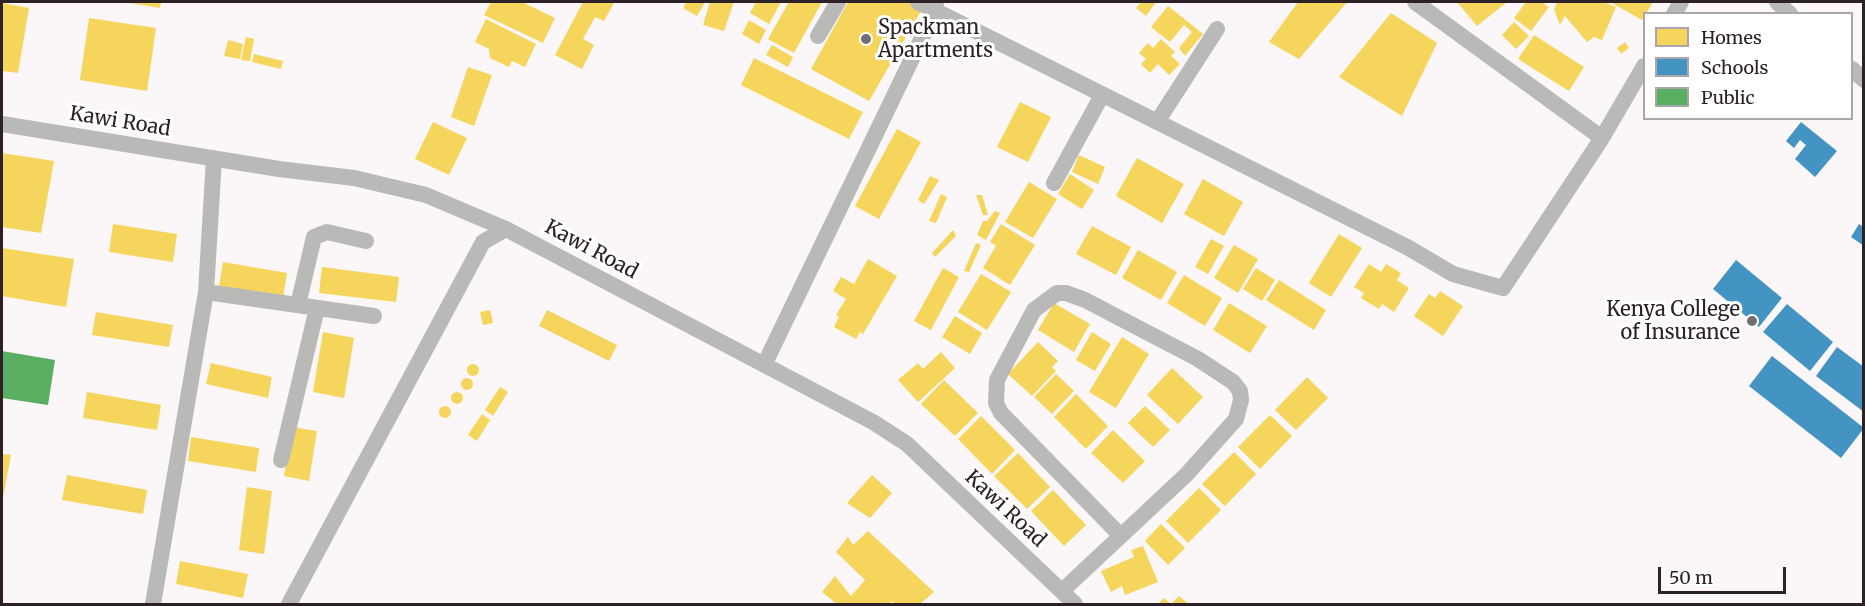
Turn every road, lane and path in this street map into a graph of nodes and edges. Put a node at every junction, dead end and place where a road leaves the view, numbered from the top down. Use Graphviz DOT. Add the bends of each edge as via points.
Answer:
graph roads {
  1 [pos="838,2"];
  2 [pos="918,2"];
  3 [pos="1415,2"];
  4 [pos="935,6"];
  5 [pos="1216,29"];
  6 [pos="818,36"];
  7 [pos="1643,68"];
  8 [pos="1102,94"];
  9 [pos="1157,122"];
  10 [pos="2,124"];
  11 [pos="1602,138"];
  12 [pos="214,158"];
  13 [pos="1054,183"];
  14 [pos="506,229"];
  15 [pos="366,241"];
  16 [pos="206,292"];
  17 [pos="298,305"];
  18 [pos="317,308"];
  19 [pos="374,316"];
  20 [pos="765,363"];
  21 [pos="281,460"];
  22 [pos="1120,535"];
  23 [pos="1062,591"];
  24 [pos="153,604"];
  25 [pos="289,604"];
  26 [pos="1075,604"];
  1 -- 6 [label="street"];
  2 -- 4 [label="street"];
  3 -- 11 [label="street"];
  4 -- 8 [label="street"];
  4 -- 20 [label="street"];
  5 -- 9 [label="street"];
  7 -- 11 [label="street"];
  8 -- 9 [label="street"];
  8 -- 13 [label="street"];
  9 -- 11 [label="street" via="1453,274 1503,288"];
  10 -- 12 [label="street, Kawi Road"];
  12 -- 14 [label="street, Kawi Road" via="354,178 426,195"];
  12 -- 16 [label="street"];
  14 -- 20 [label="street, Kawi Road"];
  14 -- 25 [label="street" via="483,242"];
  15 -- 17 [label="street" via="327,232 314,237"];
  16 -- 17 [label="street"];
  16 -- 24 [label="street"];
  17 -- 18 [label="street"];
  18 -- 19 [label="street"];
  18 -- 21 [label="street"];
  20 -- 23 [label="street, Kawi Road" via="907,444"];
  22 -- 22 [label="street" via="1227,431 1236,419 1240,391 1224,375 1198,359 1085,300 1057,293 1034,310 997,381 996,403 1001,413"];
  22 -- 23 [label="street"];
  23 -- 26 [label="street, Kawi Road"];
}
